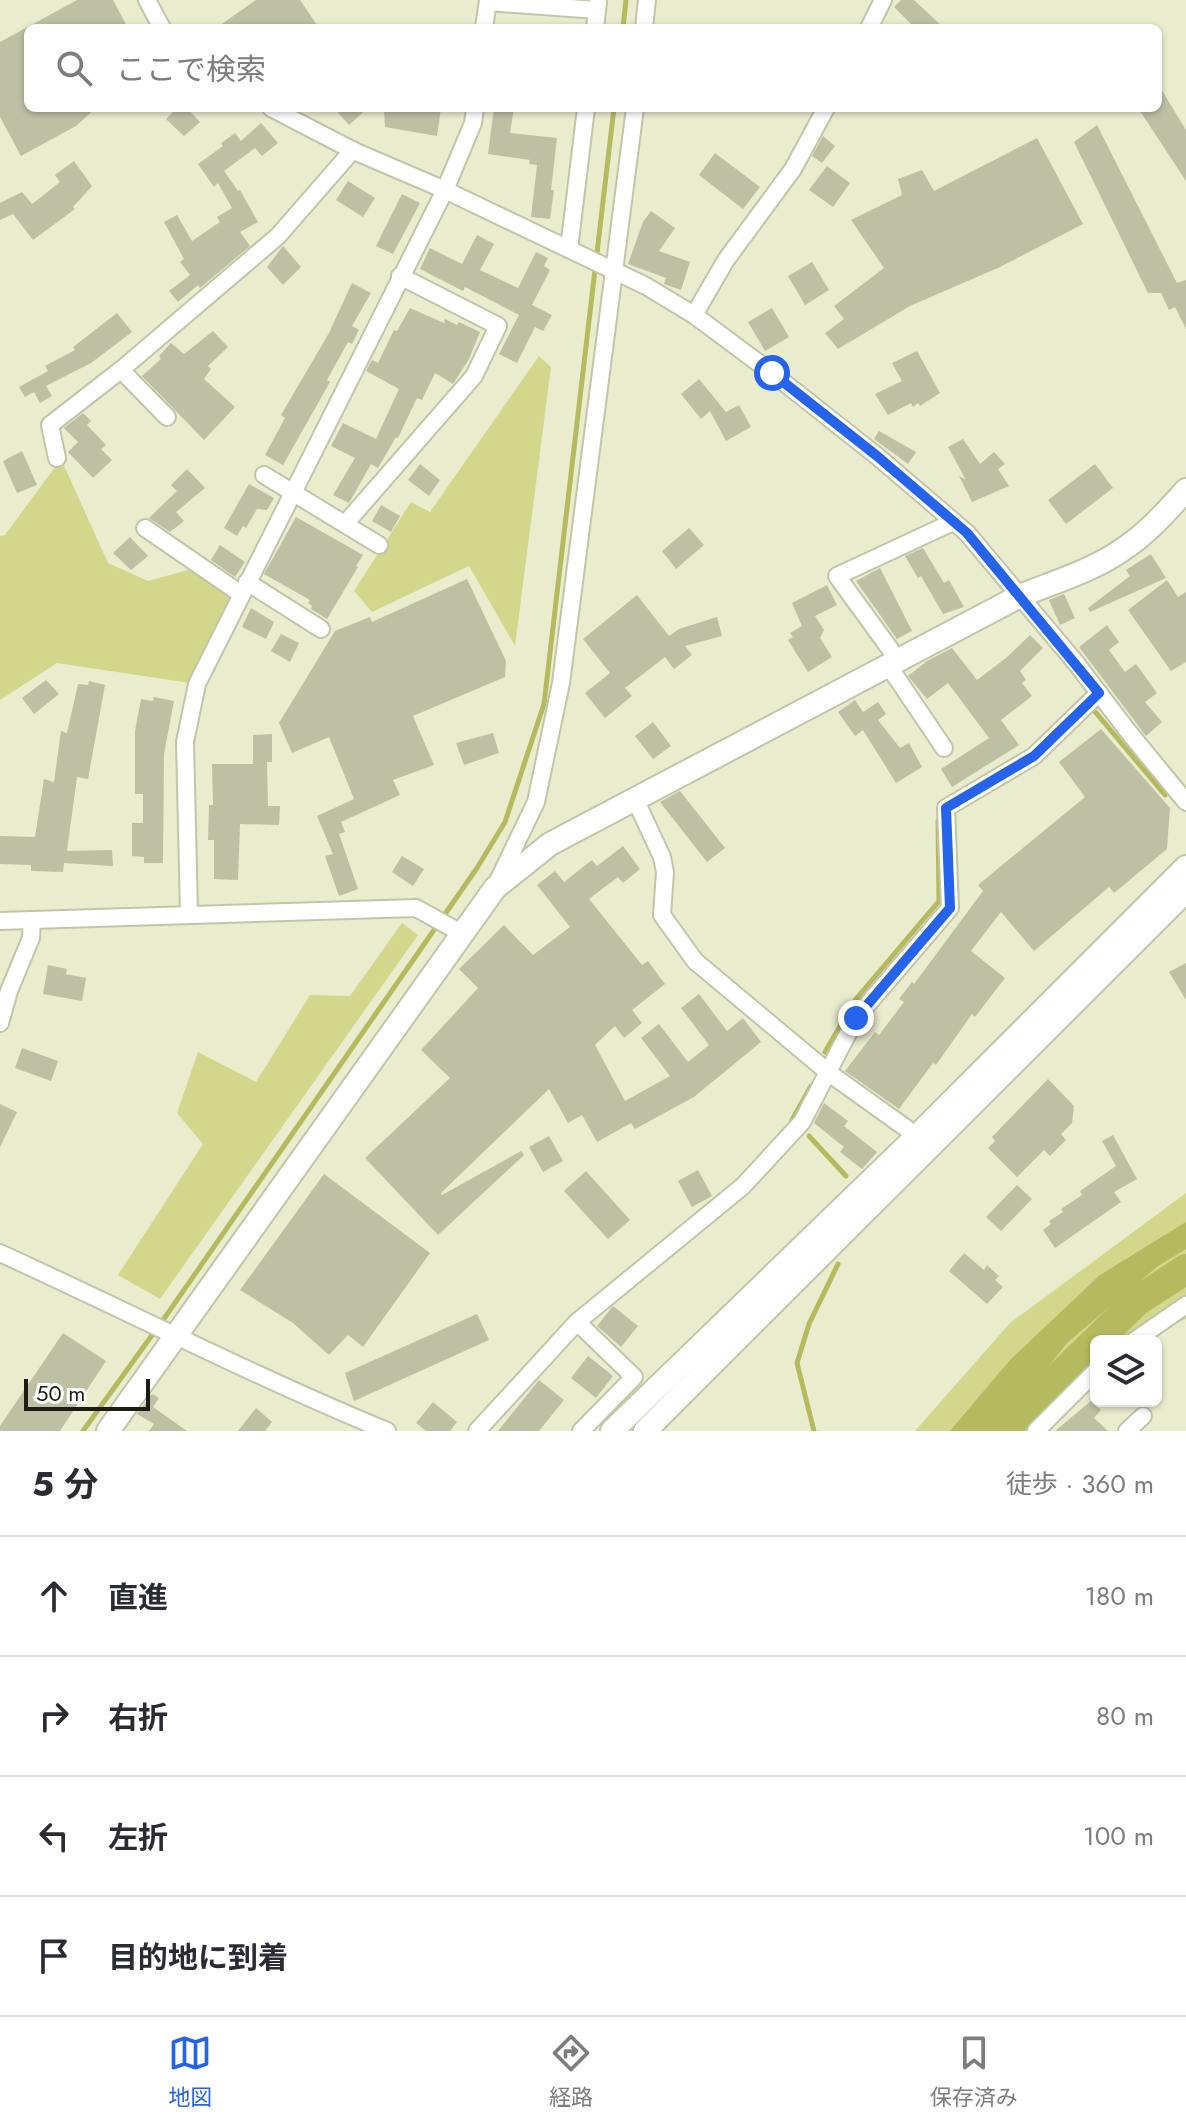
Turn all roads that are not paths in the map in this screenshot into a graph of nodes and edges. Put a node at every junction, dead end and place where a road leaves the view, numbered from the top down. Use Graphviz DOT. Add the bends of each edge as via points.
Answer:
graph roads {
  1 [pos="147,0"];
  2 [pos="647,0"];
  3 [pos="883,0"];
  4 [pos="488,1"];
  5 [pos="598,5"];
  6 [pos="160,24"];
  7 [pos="485,24"];
  8 [pos="644,24"];
  9 [pos="871,24"];
  10 [pos="279,112"];
  11 [pos="474,112"];
  12 [pos="586,112"];
  13 [pos="634,112"];
  14 [pos="824,112"];
  15 [pos="353,150"];
  16 [pos="445,190"];
  17 [pos="574,252"];
  18 [pos="612,271"];
  19 [pos="400,276"];
  20 [pos="694,315"];
  21 [pos="121,370"];
  22 [pos="167,417"];
  23 [pos="57,458"];
  24 [pos="264,475"];
  25 [pos="1186,490"];
  26 [pos="293,491"];
  27 [pos="953,522"];
  28 [pos="345,524"];
  29 [pos="145,528"];
  30 [pos="379,545"];
  31 [pos="244,588"];
  32 [pos="1020,596"];
  33 [pos="321,629"];
  34 [pos="893,662"];
  35 [pos="1099,693"];
  36 [pos="944,748"];
  37 [pos="635,799"];
  38 [pos="1186,802"];
  39 [pos="1186,867"];
  40 [pos="495,888"];
  41 [pos="1186,891"];
  42 [pos="189,913"];
  43 [pos="32,920"];
  44 [pos="0,921"];
  45 [pos="456,930"];
  46 [pos="0,1023"];
  47 [pos="829,1073"];
  48 [pos="917,1136"];
  49 [pos="0,1253"];
  50 [pos="1186,1305"];
  51 [pos="577,1322"];
  52 [pos="171,1331"];
  53 [pos="1143,1335"];
  54 [pos="634,1377"];
  55 [pos="1090,1377"];
  56 [pos="654,1392"];
  57 [pos="1143,1416"];
  58 [pos="108,1431"];
  59 [pos="387,1431"];
  60 [pos="477,1431"];
  61 [pos="581,1431"];
  62 [pos="612,1431"];
  63 [pos="645,1431"];
  64 [pos="1036,1431"];
  65 [pos="1127,1431"];
  1 -- 6 [label="street"];
  2 -- 8 [label="street"];
  3 -- 9 [label="street"];
  4 -- 5 [label="street"];
  4 -- 7 [label="street"];
  10 -- 15 [label="street"];
  11 -- 16 [label="street"];
  12 -- 17 [label="street"];
  13 -- 18 [label="street"];
  14 -- 20 [label="street" via="793,169 726,260"];
  15 -- 16 [label="street"];
  15 -- 21 [label="street" via="278,236"];
  16 -- 17 [label="street"];
  16 -- 19 [label="street"];
  17 -- 18 [label="street"];
  18 -- 20 [label="street"];
  18 -- 40 [label="street" via="561,683 536,802"];
  19 -- 26 [label="street"];
  19 -- 28 [label="street" via="498,326 474,376"];
  20 -- 27 [label="street" via="877,456"];
  21 -- 22 [label="street"];
  21 -- 23 [label="street" via="50,425"];
  24 -- 26 [label="street"];
  25 -- 32 [label="street" via="1122,551"];
  26 -- 28 [label="street"];
  26 -- 31 [label="street"];
  27 -- 32 [label="street"];
  27 -- 34 [label="street" via="837,576"];
  28 -- 30 [label="street"];
  29 -- 31 [label="street"];
  31 -- 33 [label="street"];
  31 -- 42 [label="street" via="197,684 185,742"];
  32 -- 34 [label="street"];
  32 -- 35 [label="street"];
  34 -- 36 [label="street"];
  34 -- 37 [label="street"];
  35 -- 38 [label="street"];
  35 -- 47 [label="street" via="1034,756 946,808 950,908 856,1018"];
  37 -- 40 [label="street" via="550,844"];
  37 -- 47 [label="street" via="662,857 662,915 676,937 695,961"];
  39 -- 48 [label="street"];
  40 -- 45 [label="street"];
  41 -- 63 [label="street"];
  42 -- 43 [label="street"];
  42 -- 45 [label="street" via="416,908"];
  43 -- 44 [label="street"];
  43 -- 46 [label="street" via="31,938"];
  45 -- 52 [label="street"];
  47 -- 48 [label="street"];
  47 -- 51 [label="street" via="802,1122 743,1186"];
  48 -- 56 [label="street"];
  49 -- 52 [label="street"];
  50 -- 53 [label="street"];
  51 -- 54 [label="street"];
  51 -- 60 [label="street"];
  52 -- 58 [label="street"];
  52 -- 59 [label="street" via="304,1397"];
  54 -- 56 [label="street"];
  54 -- 61 [label="street"];
  55 -- 64 [label="street"];
  56 -- 62 [label="street"];
  57 -- 65 [label="street"];
}
